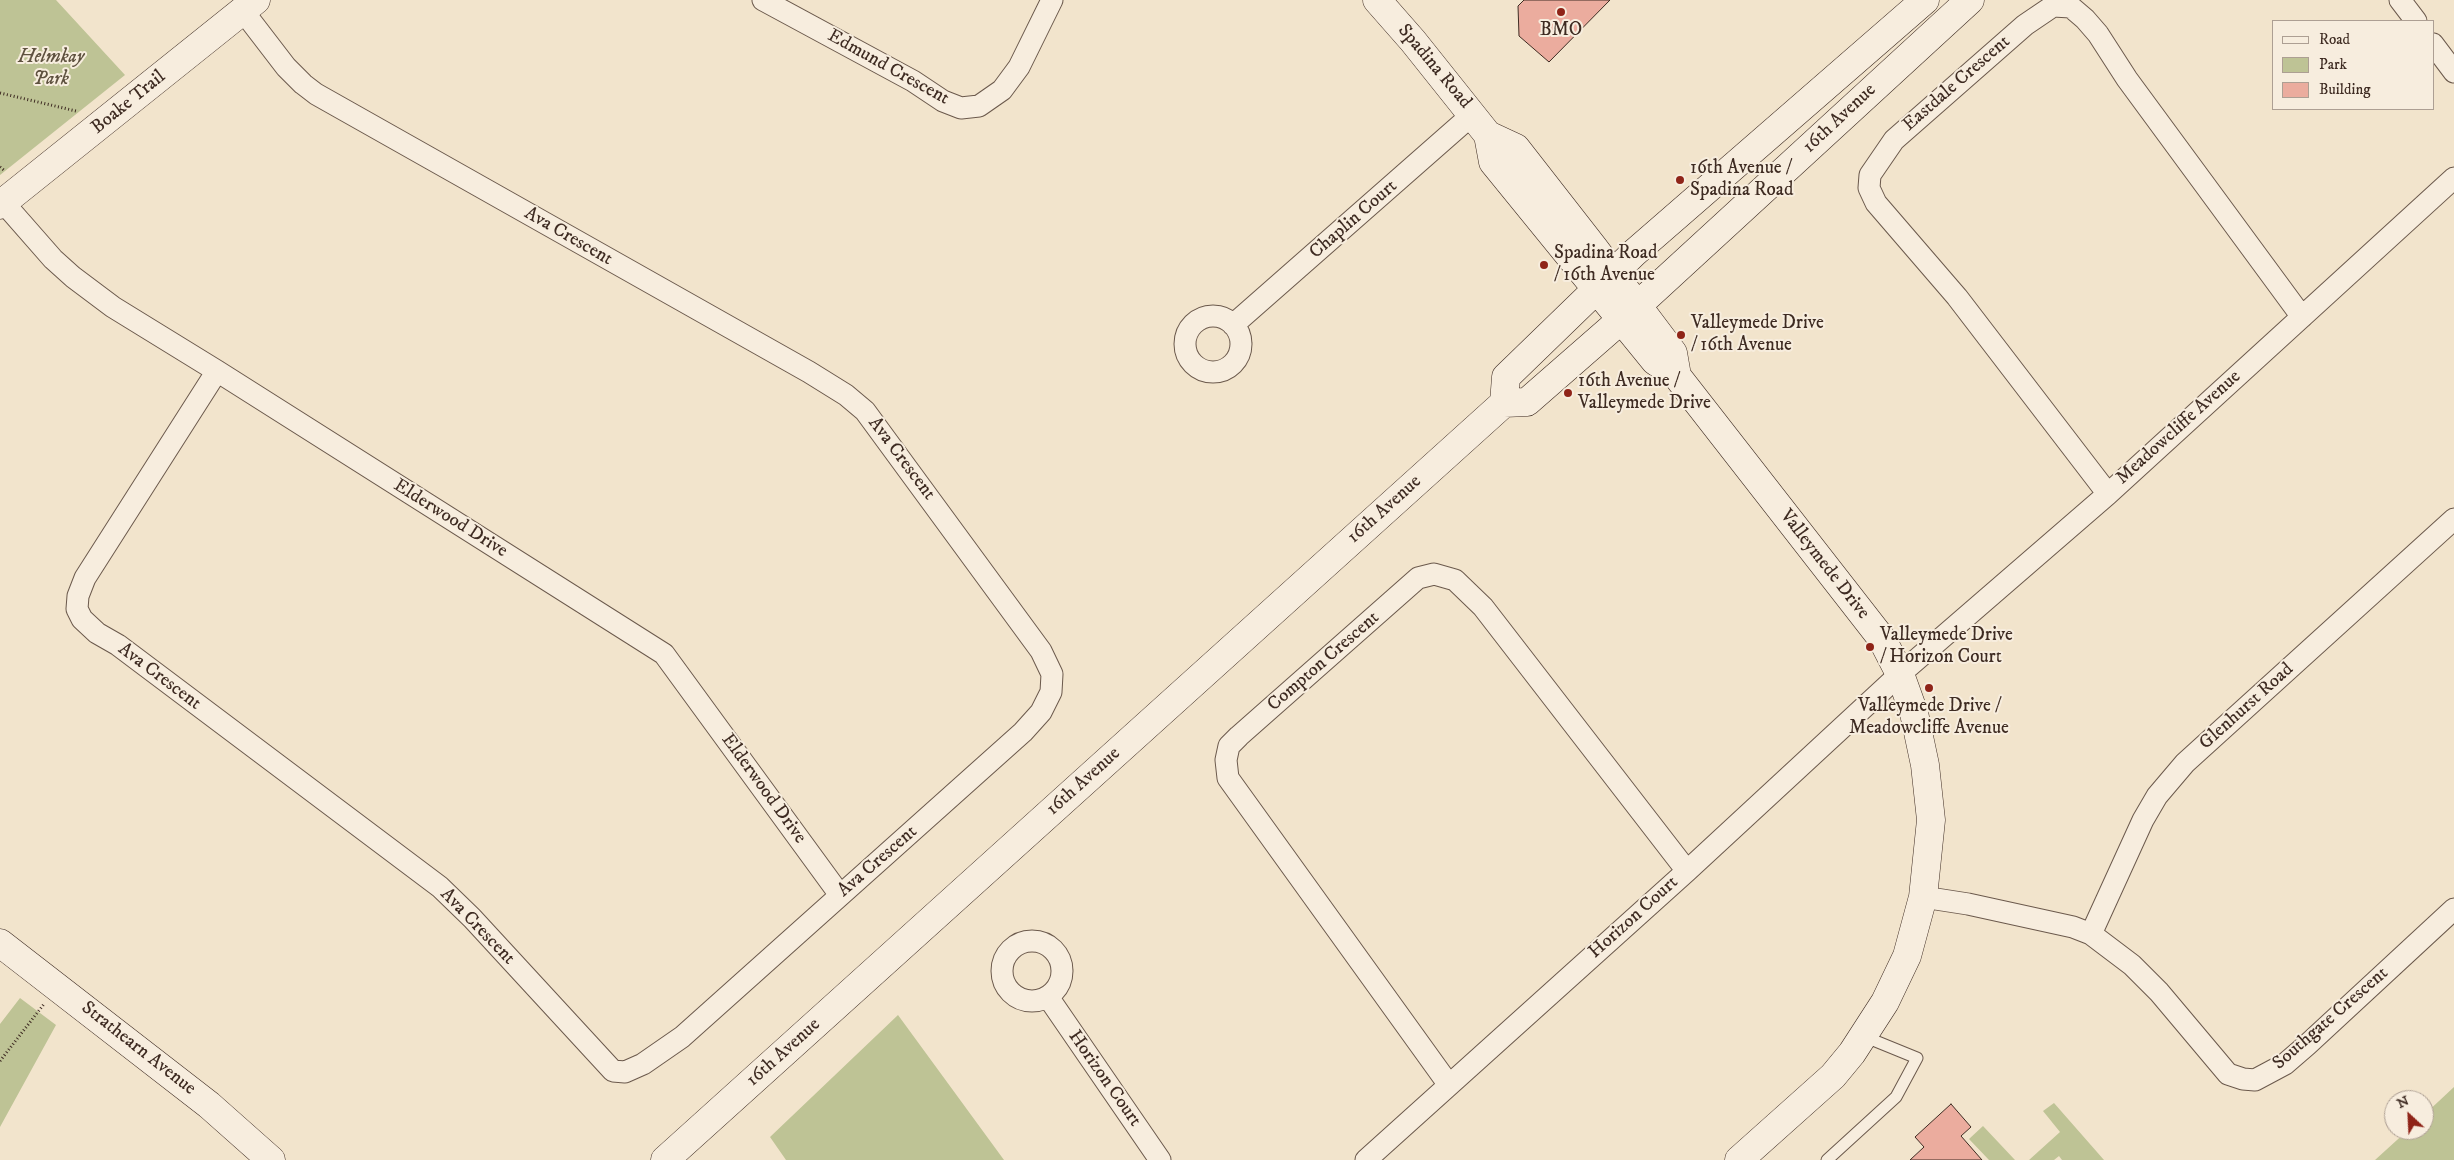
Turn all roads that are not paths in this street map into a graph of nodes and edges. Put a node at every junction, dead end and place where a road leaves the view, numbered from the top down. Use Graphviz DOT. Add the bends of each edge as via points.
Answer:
graph roads {
  1 [pos="763,0"];
  2 [pos="1052,0"];
  3 [pos="1377,0"];
  4 [pos="1925,0"];
  5 [pos="1970,0"];
  6 [pos="2400,0"];
  7 [pos="250,5"];
  8 [pos="2415,20"];
  9 [pos="2434,45"];
  10 [pos="2454,72"];
  11 [pos="1481,125"];
  12 [pos="2454,178"];
  13 [pos="2,203"];
  14 [pos="1605,281"];
  15 [pos="1629,312"];
  16 [pos="2302,317"];
  17 [pos="1234,325"];
  18 [pos="217,371"];
  19 [pos="1504,403"];
  20 [pos="2108,494"];
  21 [pos="2454,519"];
  22 [pos="1900,674"];
  23 [pos="1687,871"];
  24 [pos="840,894"];
  25 [pos="1923,897"];
  26 [pos="2454,909"];
  27 [pos="2091,934"];
  28 [pos="0,942"];
  29 [pos="1048,997"];
  30 [pos="1863,1036"];
  31 [pos="1449,1085"];
  32 [pos="271,1160"];
  33 [pos="665,1160"];
  34 [pos="1160,1160"];
  35 [pos="1366,1160"];
  36 [pos="1739,1160"];
  37 [pos="1827,1160"];
  1 -- 2 [label="street, Edmund Crescent" via="961,108 979,106 1002,90 1019,67"];
  3 -- 11 [label="main road, Spadina Road"];
  4 -- 14 [label="main road, 16th Avenue"];
  5 -- 15 [label="main road, 16th Avenue"];
  6 -- 8 [label="street"];
  7 -- 13 [label="main road, Boake Trail"];
  7 -- 24 [label="street, Ava Crescent" via="286,67 316,94 846,395 879,429 1041,651 1052,674 1051,692 1041,712 1023,732"];
  9 -- 10 [label="street"];
  11 -- 14 [label="main road, Spadina Road" via="1516,148"];
  11 -- 17 [label="street, Chaplin Court"];
  12 -- 16 [label="street, Meadowcliffe Avenue"];
  13 -- 18 [label="street, Elderwood Drive" via="73,277 113,308"];
  14 -- 15 [label="main road, Spadina Road"];
  14 -- 19 [label="main road, 16th Avenue" via="1506,377"];
  15 -- 19 [label="main road, 16th Avenue" via="1527,402"];
  15 -- 22 [label="main road, Valleymede Drive" via="1655,361 1677,376 1882,639"];
  16 -- 20 [label="street, Meadowcliffe Avenue"];
  16 -- 20 [label="street, Eastdale Crescent" via="2127,79 2098,34 2071,7 2052,6 2024,25 1894,140 1870,175 1869,188 1876,203 1957,297"];
  18 -- 24 [label="street, Elderwood Drive" via="664,654"];
  18 -- 24 [label="street, Ava Crescent" via="85,578 77,609 82,619 440,887 613,1071 625,1072 643,1064 682,1037"];
  19 -- 33 [label="main road, 16th Avenue"];
  20 -- 22 [label="street, Meadowcliffe Avenue"];
  21 -- 27 [label="street, Glenhurst Road" via="2185,763 2157,796 2143,820"];
  22 -- 23 [label="street, Horizon Court"];
  22 -- 25 [label="main road, Valleymede Drive" via="1914,713 1925,766 1931,820"];
  23 -- 31 [label="street, Horizon Court"];
  23 -- 31 [label="street, Compton Crescent" via="1483,607 1455,580 1434,574 1418,578 1240,736 1229,746 1226,760 1228,778 1239,797"];
  25 -- 27 [label="street, Southgate Crescent" via="1968,904"];
  25 -- 30 [label="main road, Valleymede Drive" via="1906,956 1885,1002"];
  26 -- 27 [label="street, Southgate Crescent" via="2299,1051 2271,1073 2255,1080 2228,1074 2159,992 2132,965"];
  28 -- 32 [label="main road, Strathearn Avenue" via="209,1105"];
  29 -- 34 [label="street, Horizon Court"];
  30 -- 36 [label="main road, Valleymede Drive" via="1833,1076"];
  30 -- 37 [label="lane" via="1917,1058 1896,1097"];
  31 -- 35 [label="street, Horizon Court"];
}
